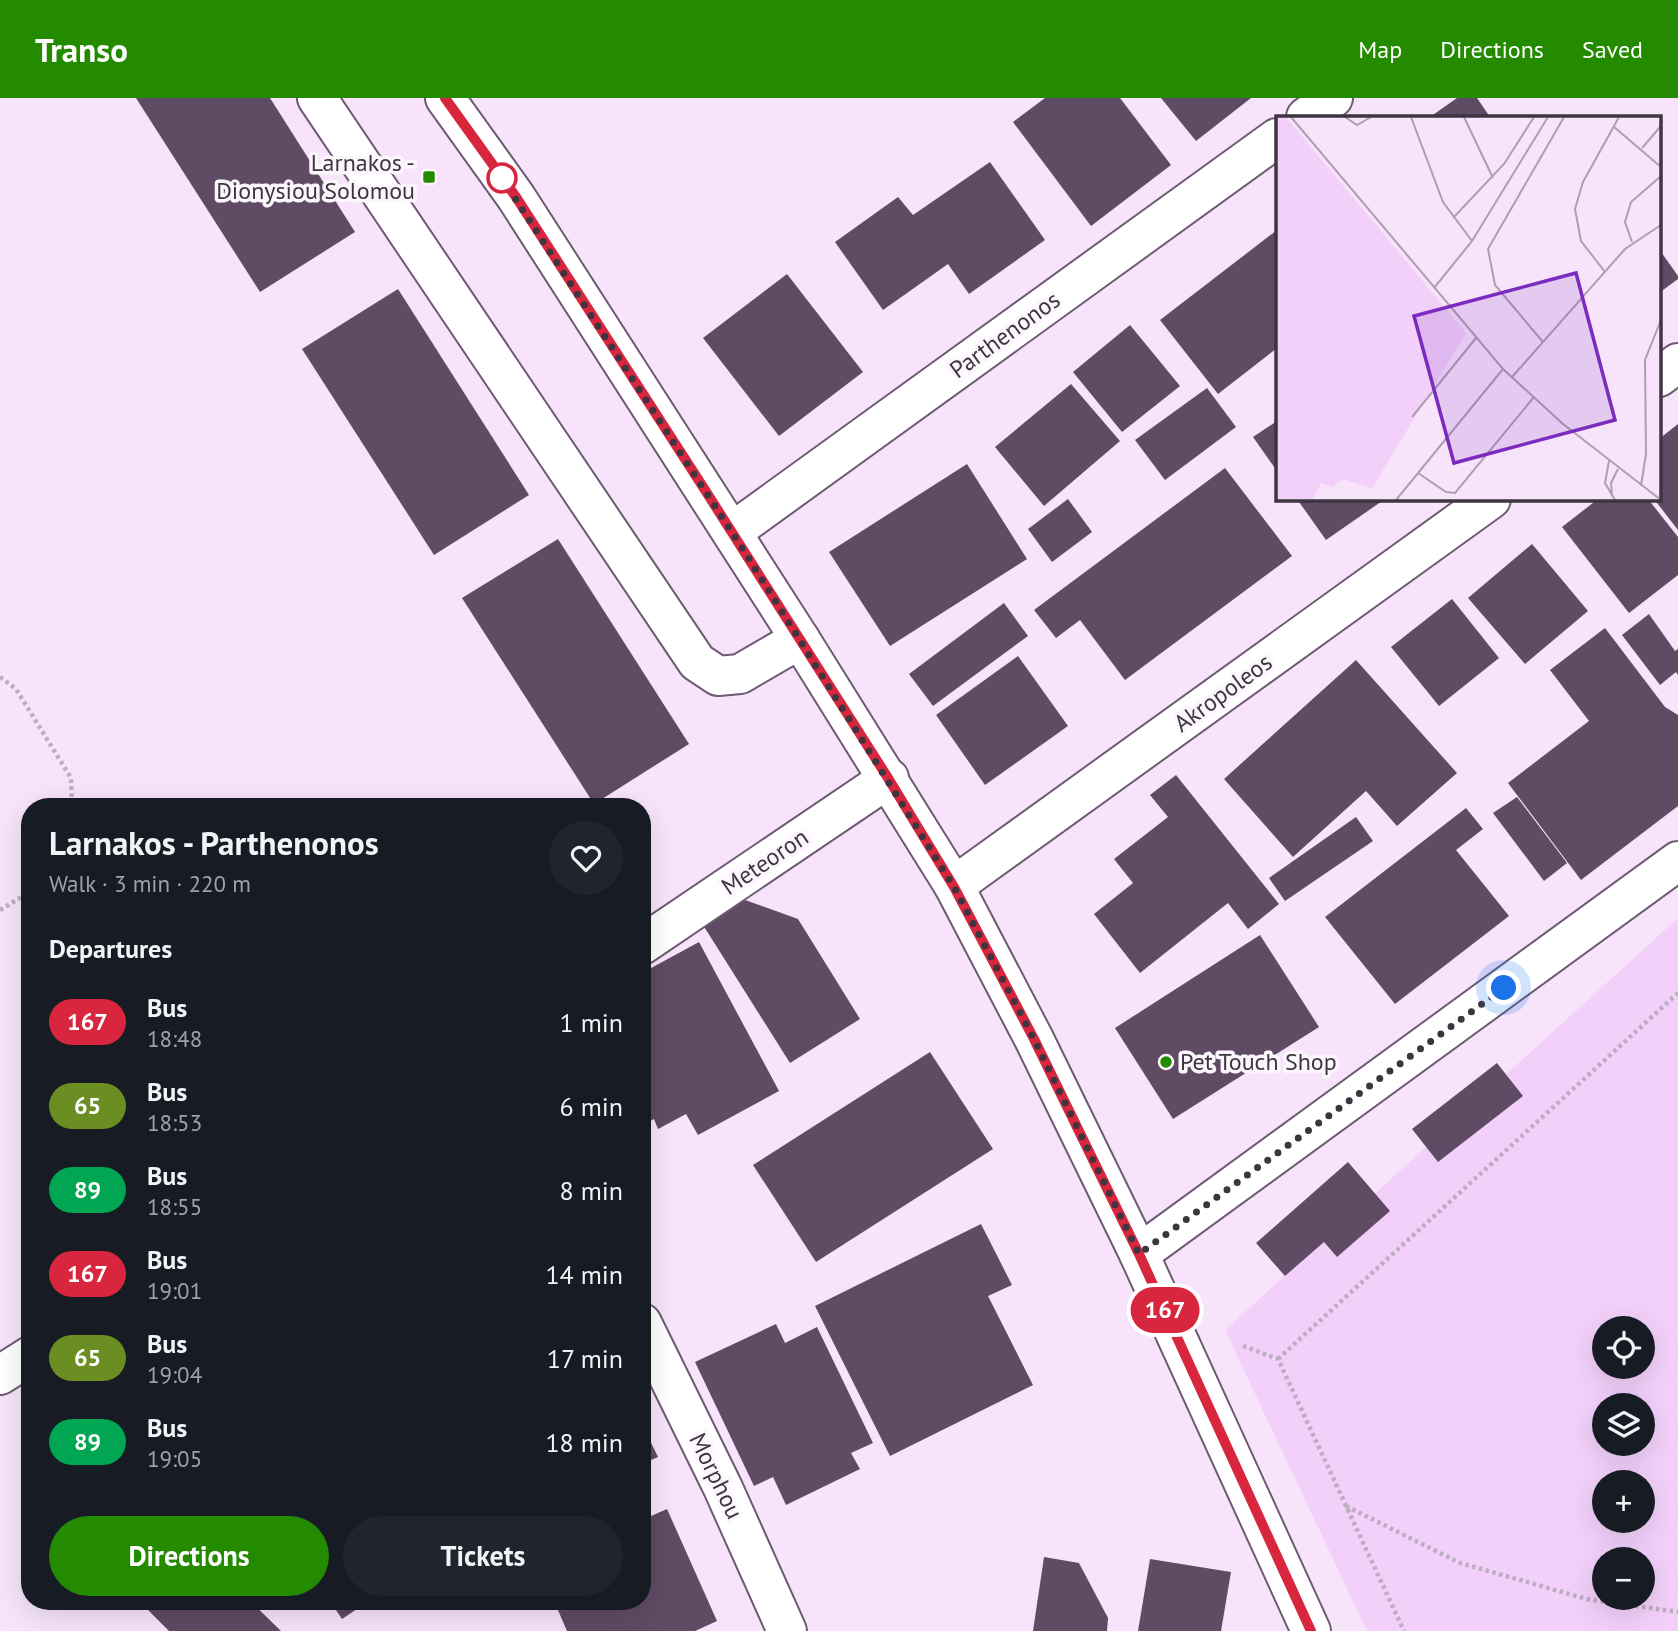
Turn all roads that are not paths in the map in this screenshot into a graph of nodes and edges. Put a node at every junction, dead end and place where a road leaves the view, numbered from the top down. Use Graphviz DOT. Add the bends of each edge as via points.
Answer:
graph roads {
  1 [pos="317,98"];
  2 [pos="445,98"];
  3 [pos="1333,98"];
  4 [pos="1307,116"];
  5 [pos="1276,139"];
  6 [pos="1678,363"];
  7 [pos="1660,376"];
  8 [pos="1490,500"];
  9 [pos="732,532"];
  10 [pos="800,639"];
  11 [pos="888,778"];
  12 [pos="1678,861"];
  13 [pos="954,887"];
  14 [pos="651,939"];
  15 [pos="1139,1254"];
  16 [pos="651,1341"];
  17 [pos="21,1362"];
  18 [pos="0,1376"];
  19 [pos="787,1631"];
  20 [pos="1311,1631"];
  1 -- 10 [label="street" via="697,662 718,676 740,674"];
  2 -- 9 [label="street" via="516,197"];
  3 -- 4 [label="street"];
  5 -- 9 [label="street, Parthenonos"];
  6 -- 7 [label="street"];
  8 -- 13 [label="street, Akropoleos"];
  9 -- 10 [label="street"];
  10 -- 11 [label="street"];
  11 -- 13 [label="street"];
  11 -- 14 [label="street, Meteoron"];
  12 -- 15 [label="street"];
  13 -- 15 [label="street"];
  15 -- 20 [label="street"];
  16 -- 19 [label="street, Morphou"];
  17 -- 18 [label="street"];
}
